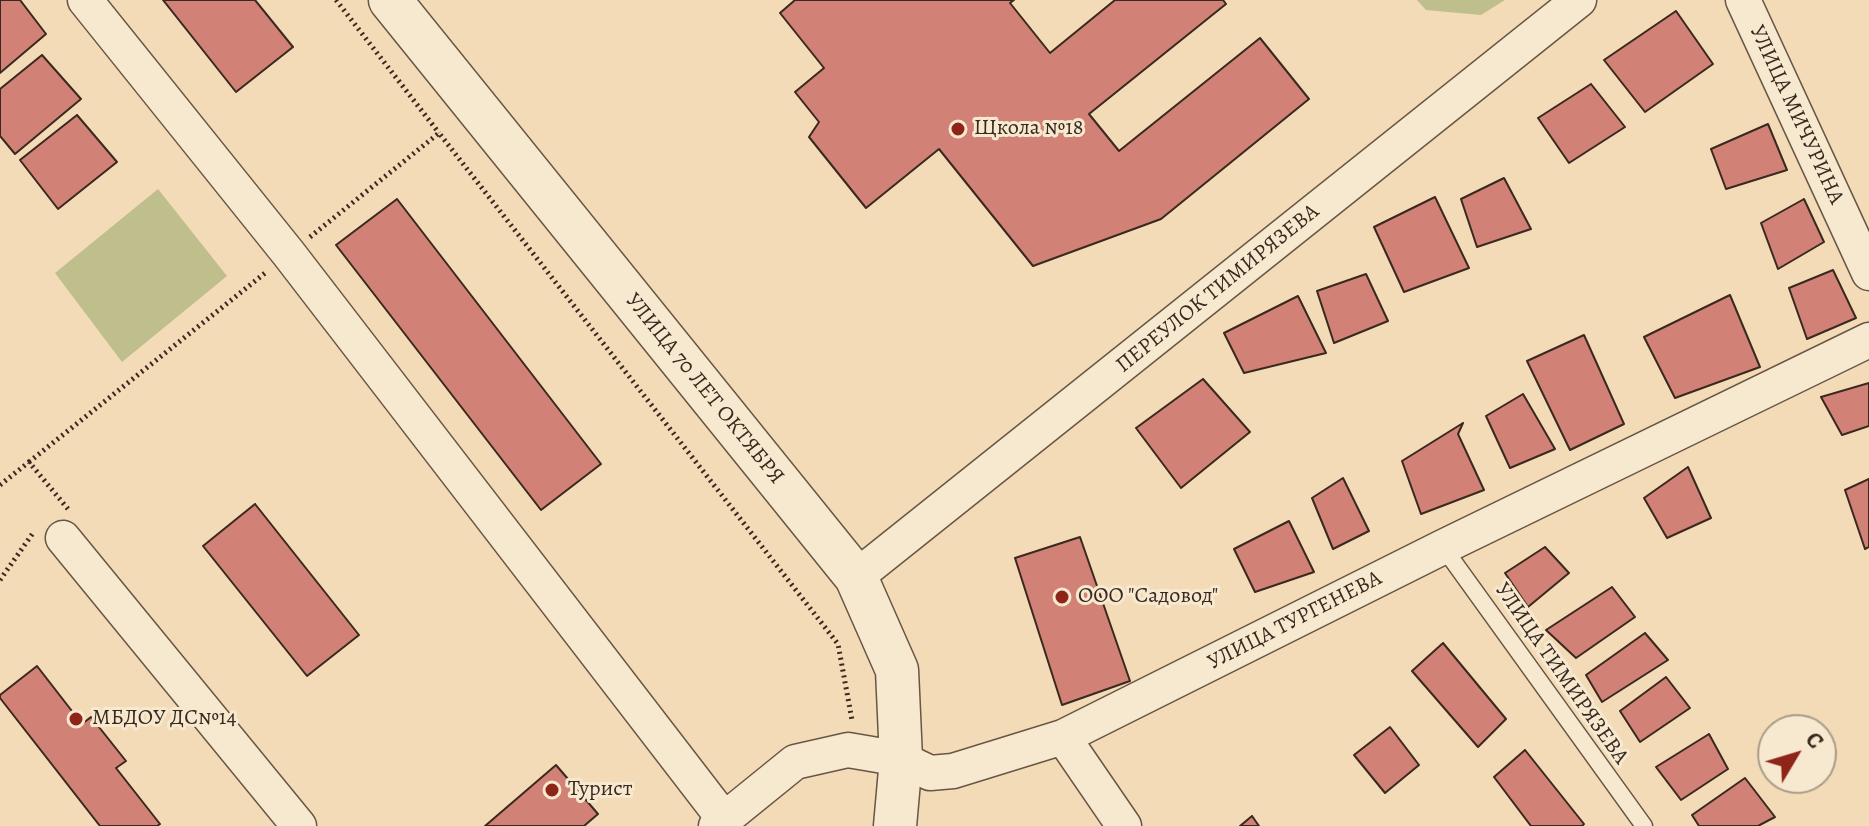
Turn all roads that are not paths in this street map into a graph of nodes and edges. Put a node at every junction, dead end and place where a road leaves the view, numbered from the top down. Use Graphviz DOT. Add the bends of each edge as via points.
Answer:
graph roads {
  1 [pos="85,0"];
  2 [pos="390,0"];
  3 [pos="1579,0"];
  4 [pos="1743,0"];
  5 [pos="1869,273"];
  6 [pos="1869,340"];
  7 [pos="50,532"];
  8 [pos="1443,547"];
  9 [pos="856,577"];
  10 [pos="1063,737"];
  11 [pos="901,759"];
  12 [pos="720,822"];
  13 [pos="299,826"];
  14 [pos="895,826"];
  15 [pos="1124,826"];
  16 [pos="1644,826"];
  1 -- 12 [label="street" via="289,254"];
  2 -- 9 [label="street, УЛИЦА 70 ЛЕТ ОКТЯБРЯ"];
  3 -- 9 [label="street, ПЕРЕУЛОК ТИМИРЯЗЕВА"];
  4 -- 5 [label="street, УЛИЦА МИЧУРИНА"];
  6 -- 8 [label="street, УЛИЦА ТУРГЕНЕВА"];
  7 -- 13 [label="street"];
  8 -- 10 [label="street, УЛИЦА ТУРГЕНЕВА"];
  8 -- 16 [label="lane, УЛИЦА ТИМИРЯЗЕВА"];
  9 -- 11 [label="street, УЛИЦА 70 ЛЕТ ОКТЯБРЯ" via="897,670"];
  10 -- 11 [label="street, УЛИЦА ТУРГЕНЕВА" via="953,771 930,773"];
  10 -- 15 [label="street"];
  11 -- 12 [label="street, УЛИЦА ТУРГЕНЕВА" via="848,750 795,762"];
  11 -- 14 [label="street, УЛИЦА 70 ЛЕТ ОКТЯБРЯ"];
}
